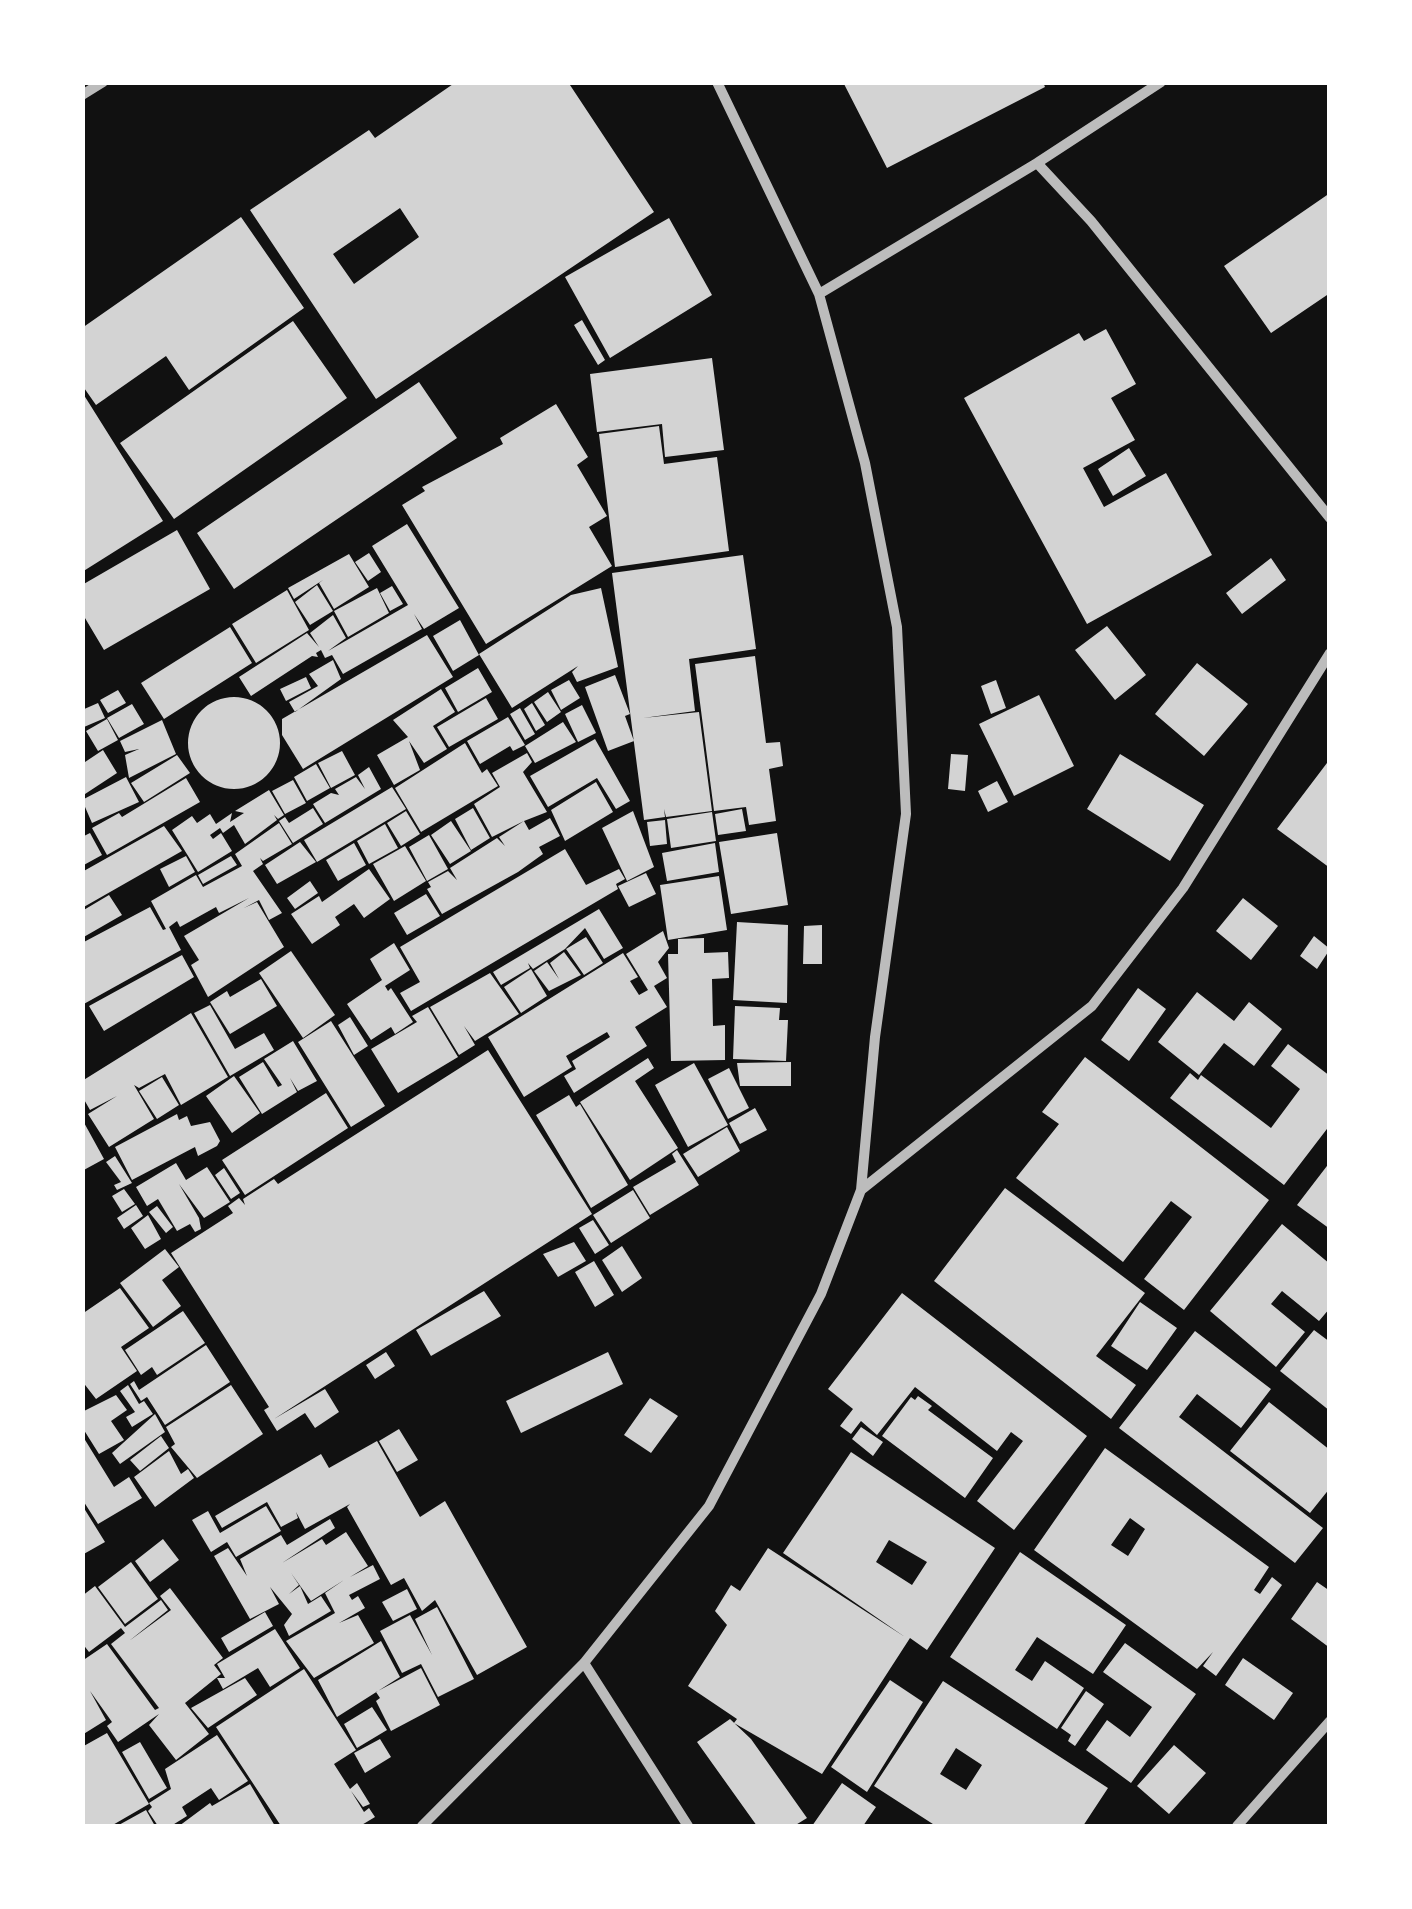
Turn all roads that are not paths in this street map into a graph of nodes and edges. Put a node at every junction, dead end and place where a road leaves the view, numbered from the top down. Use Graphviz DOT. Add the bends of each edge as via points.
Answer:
graph roads {
  1 [pos="103,82"];
  2 [pos="717,82"];
  3 [pos="1161,82"];
  4 [pos="82,96"];
  5 [pos="1037,164"];
  6 [pos="819,294"];
  7 [pos="1330,518"];
  8 [pos="1330,653"];
  9 [pos="861,1190"];
  10 [pos="584,1664"];
  11 [pos="1330,1720"];
  12 [pos="422,1826"];
  13 [pos="688,1826"];
  14 [pos="1238,1826"];
  1 -- 4 [label="street"];
  2 -- 6 [label="street"];
  3 -- 5 [label="street"];
  5 -- 6 [label="street"];
  5 -- 7 [label="street" via="1091,221"];
  6 -- 9 [label="street" via="865,464 898,627 906,814"];
  8 -- 9 [label="street" via="1183,888 1092,1006"];
  9 -- 10 [label="street" via="822,1294 709,1506"];
  10 -- 12 [label="street"];
  10 -- 13 [label="street"];
  11 -- 14 [label="street"];
}
